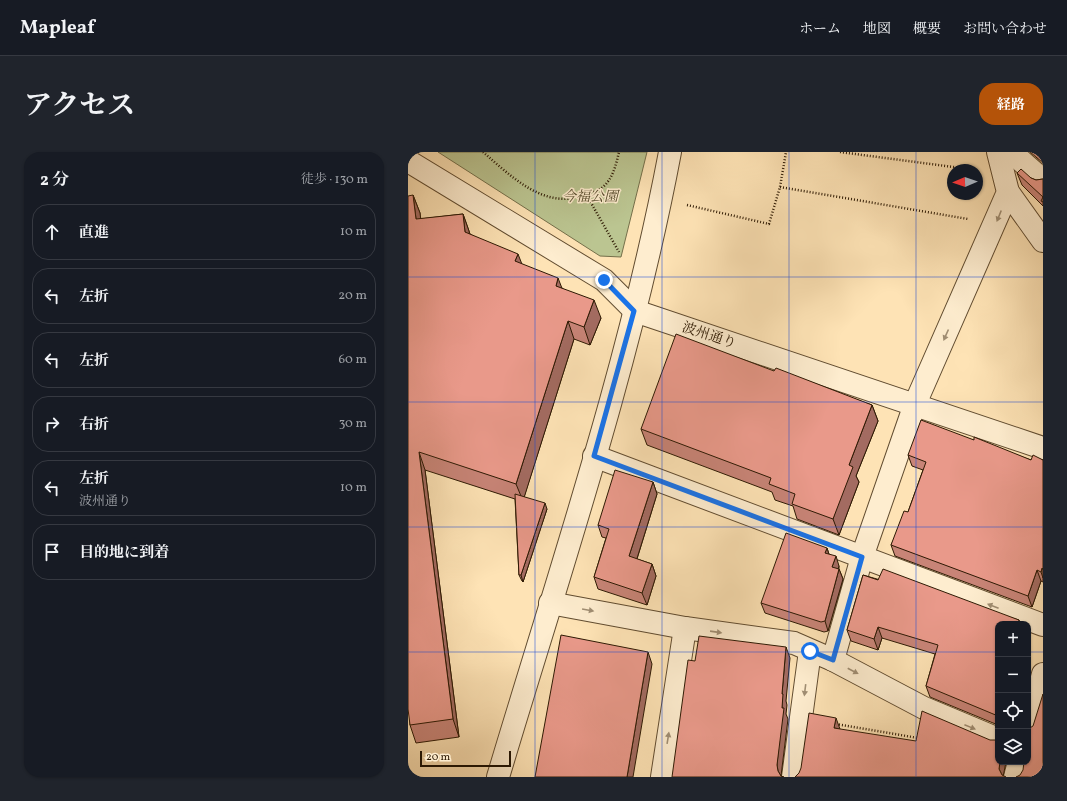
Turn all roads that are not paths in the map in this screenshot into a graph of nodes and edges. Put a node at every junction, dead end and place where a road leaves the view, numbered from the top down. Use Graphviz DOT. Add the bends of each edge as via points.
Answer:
graph roads {
  1 [pos="670,152"];
  2 [pos="998,152"];
  3 [pos="1011,152"];
  4 [pos="408,161"];
  5 [pos="1043,180"];
  6 [pos="1008,192"];
  7 [pos="1043,241"];
  8 [pos="634,311"];
  9 [pos="915,404"];
  10 [pos="1043,448"];
  11 [pos="594,456"];
  12 [pos="862,557"];
  13 [pos="550,604"];
  14 [pos="1043,625"];
  15 [pos="685,628"];
  16 [pos="810,651"];
  17 [pos="833,660"];
  18 [pos="1043,674"];
  19 [pos="1031,717"];
  20 [pos="995,738"];
  21 [pos="1018,765"];
  22 [pos="498,777"];
  23 [pos="662,777"];
  24 [pos="793,777"];
  25 [pos="1015,777"];
  1 -- 8 [label="street"];
  2 -- 6 [label="street"];
  3 -- 5 [label="street"];
  4 -- 8 [label="street, 波州通り" via="604,280"];
  6 -- 7 [label="street"];
  6 -- 9 [label="street, one-way"];
  8 -- 9 [label="street, 波州通り"];
  8 -- 11 [label="street"];
  9 -- 10 [label="street, 波州通り"];
  9 -- 12 [label="street"];
  11 -- 12 [label="street"];
  11 -- 13 [label="street"];
  14 -- 12 [label="street, one-way"];
  12 -- 17 [label="street"];
  13 -- 15 [label="street, one-way"];
  13 -- 22 [label="street"];
  15 -- 16 [label="street, one-way" via="794,643"];
  23 -- 15 [label="street, one-way"];
  16 -- 17 [label="street"];
  16 -- 24 [label="street, one-way"];
  17 -- 20 [label="street, one-way" via="924,708"];
  18 -- 19 [label="street"];
  21 -- 25 [label="street"];
}
